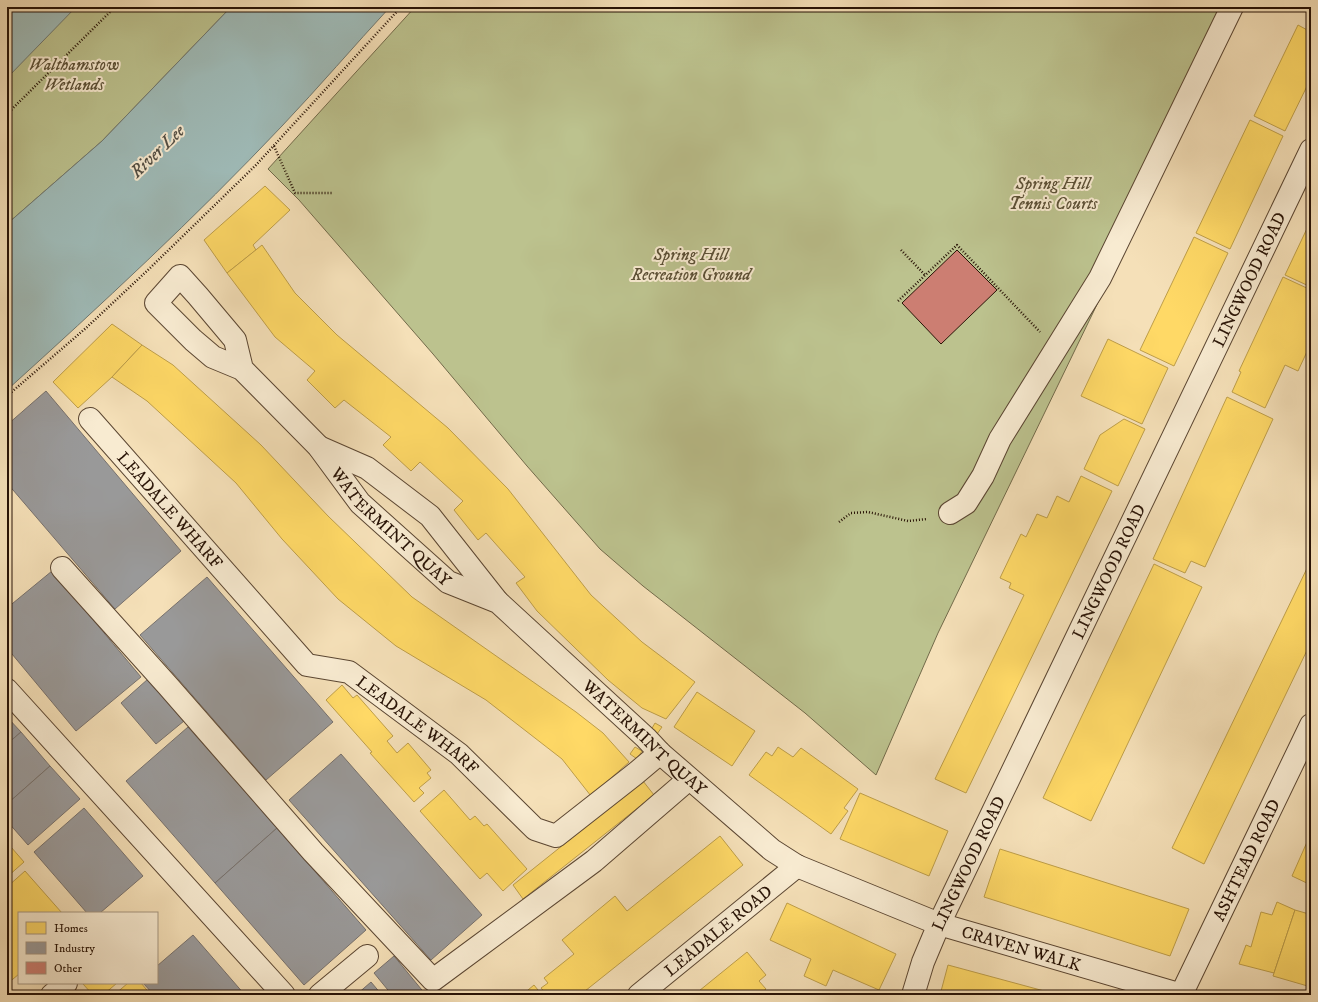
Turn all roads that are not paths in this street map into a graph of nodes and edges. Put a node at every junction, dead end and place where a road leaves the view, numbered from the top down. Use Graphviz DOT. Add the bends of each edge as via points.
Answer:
graph roads {
  1 [pos="1232,7"];
  2 [pos="1311,150"];
  3 [pos="242,369"];
  4 [pos="90,419"];
  5 [pos="318,446"];
  6 [pos="950,513"];
  7 [pos="62,568"];
  8 [pos="498,602"];
  9 [pos="7,690"];
  10 [pos="1311,725"];
  11 [pos="660,753"];
  12 [pos="689,778"];
  13 [pos="797,866"];
  14 [pos="939,924"];
  15 [pos="366,956"];
  16 [pos="65,984"];
  17 [pos="52,995"];
  18 [pos="284,995"];
  19 [pos="320,995"];
  20 [pos="639,995"];
  21 [pos="913,995"];
  22 [pos="1182,995"];
  1 -- 6 [label="street" via="1100,278 1000,439 983,476 966,503"];
  2 -- 14 [label="street, LINGWOOD ROAD"];
  3 -- 5 [label="street, WATERMINT QUAY"];
  4 -- 11 [label="street, LEADALE WHARF" via="307,665 349,672 459,754 535,829 556,836"];
  5 -- 8 [label="street, WATERMINT QUAY" via="367,468 430,516"];
  5 -- 8 [label="street, WATERMINT QUAY" via="360,503 448,582"];
  7 -- 12 [label="street" via="313,852 433,980 594,861"];
  8 -- 11 [label="street, WATERMINT QUAY"];
  9 -- 18 [label="street"];
  10 -- 22 [label="street, ASHTEAD ROAD"];
  11 -- 12 [label="street, WATERMINT QUAY"];
  12 -- 13 [label="street, WATERMINT QUAY" via="772,850"];
  13 -- 14 [label="street, CRAVEN WALK"];
  13 -- 20 [label="street, LEADALE ROAD"];
  14 -- 21 [label="street, LINGWOOD ROAD"];
  14 -- 22 [label="street, CRAVEN WALK"];
  15 -- 19 [label="street"];
  16 -- 17 [label="street"];
}
